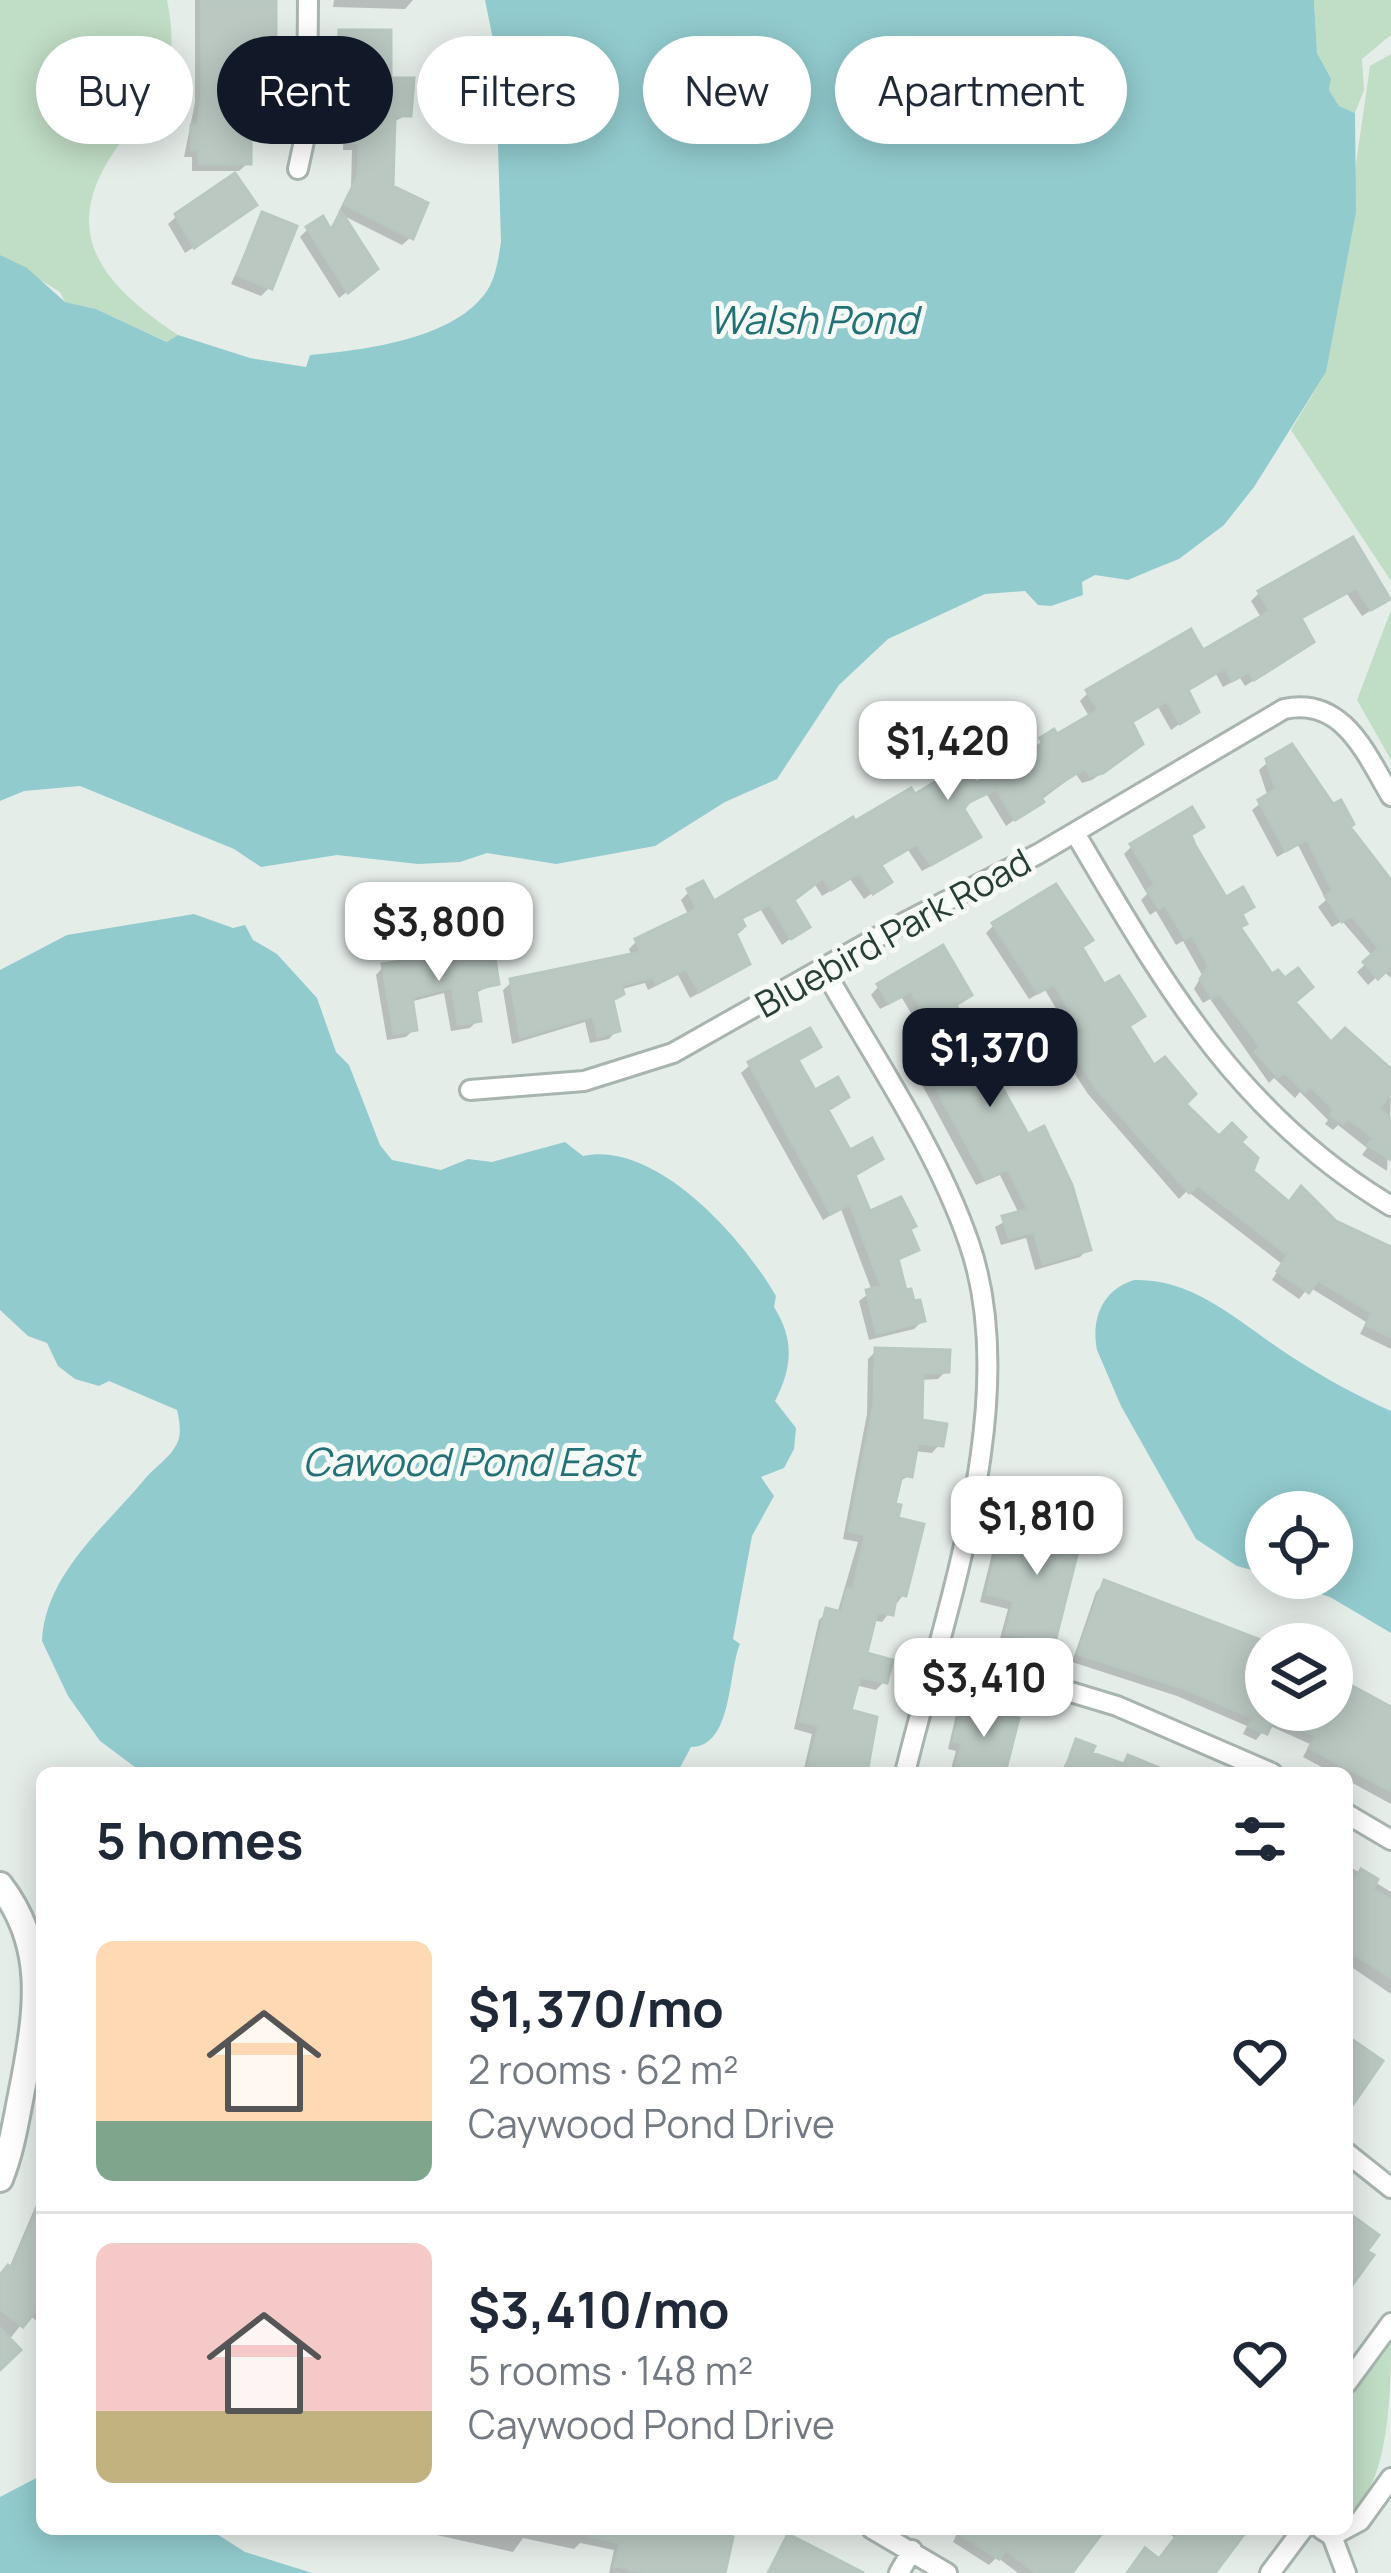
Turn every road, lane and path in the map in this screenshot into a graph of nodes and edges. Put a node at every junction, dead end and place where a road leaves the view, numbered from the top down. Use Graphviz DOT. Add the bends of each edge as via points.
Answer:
graph roads {
  1 [pos="308,0"];
  2 [pos="298,169"];
  3 [pos="1391,796"];
  4 [pos="1075,833"];
  5 [pos="823,968"];
  6 [pos="470,1090"];
  7 [pos="1391,1206"];
  8 [pos="935,1651"];
  9 [pos="906,1767"];
  10 [pos="1258,1767"];
  11 [pos="1353,1818"];
  12 [pos="1391,1840"];
  13 [pos="0,1885"];
  14 [pos="36,2011"];
  15 [pos="36,2040"];
  16 [pos="1353,2158"];
  17 [pos="0,2179"];
  18 [pos="1391,2188"];
  19 [pos="1391,2323"];
  20 [pos="1353,2375"];
  21 [pos="1391,2478"];
  22 [pos="1353,2523"];
  23 [pos="883,2535"];
  24 [pos="1298,2535"];
  25 [pos="1327,2535"];
  26 [pos="912,2550"];
  27 [pos="899,2573"];
  28 [pos="946,2573"];
  29 [pos="1270,2573"];
  30 [pos="1346,2573"];
  1 -- 2 [label="street" via="307,127"];
  3 -- 4 [label="street, Bluebird Park Road" via="1341,721 1294,707"];
  4 -- 5 [label="street, Bluebird Park Road"];
  4 -- 7 [label="street" via="1221,1063 1304,1144"];
  5 -- 6 [label="street, Bluebird Park Road" via="651,1063 562,1085"];
  5 -- 8 [label="street" via="956,1210 984,1301 987,1425"];
  8 -- 9 [label="street"];
  8 -- 10 [label="street" via="1117,1706"];
  11 -- 12 [label="street"];
  13 -- 14 [label="street" via="34,1961"];
  15 -- 17 [label="street"];
  16 -- 18 [label="street"];
  19 -- 20 [label="street"];
  21 -- 22 [label="street"];
  23 -- 26 [label="street"];
  24 -- 29 [label="street"];
  25 -- 30 [label="street"];
  26 -- 27 [label="street"];
  26 -- 28 [label="street"];
}
